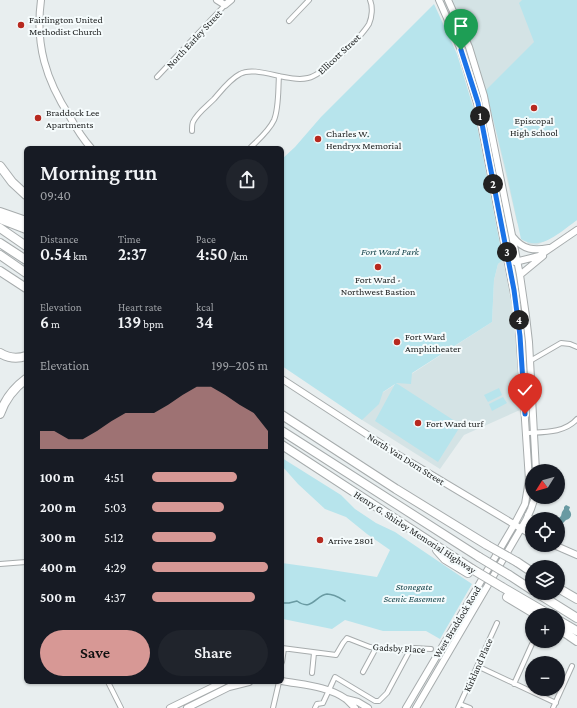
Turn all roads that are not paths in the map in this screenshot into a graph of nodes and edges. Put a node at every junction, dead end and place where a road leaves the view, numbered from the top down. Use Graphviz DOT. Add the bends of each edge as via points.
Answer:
graph roads {
  1 [pos="41,0"];
  2 [pos="217,0"];
  3 [pos="231,0"];
  4 [pos="309,0"];
  5 [pos="370,0"];
  6 [pos="439,0"];
  7 [pos="448,0"];
  8 [pos="225,5"];
  9 [pos="289,21"];
  10 [pos="279,76"];
  11 [pos="157,78"];
  12 [pos="192,131"];
  13 [pos="90,146"];
  14 [pos="252,146"];
  15 [pos="0,166"];
  16 [pos="24,193"];
  17 [pos="0,212"];
  18 [pos="0,219"];
  19 [pos="24,220"];
  20 [pos="0,228"];
  21 [pos="24,228"];
  22 [pos="577,230"];
  23 [pos="512,236"];
  24 [pos="0,243"];
  25 [pos="24,245"];
  26 [pos="550,249"];
  27 [pos="0,255"];
  28 [pos="24,259"];
  29 [pos="517,261"];
  30 [pos="0,262"];
  31 [pos="509,264"];
  32 [pos="0,271"];
  33 [pos="24,272"];
  34 [pos="24,275"];
  35 [pos="520,275"];
  36 [pos="24,287"];
  37 [pos="577,347"];
  38 [pos="0,353"];
  39 [pos="24,356"];
  40 [pos="530,361"];
  41 [pos="284,380"];
  42 [pos="24,381"];
  43 [pos="0,414"];
  44 [pos="284,416"];
  45 [pos="577,419"];
  46 [pos="284,432"];
  47 [pos="526,433"];
  48 [pos="534,433"];
  49 [pos="284,446"];
  50 [pos="284,449"];
  51 [pos="536,464"];
  52 [pos="318,469"];
  53 [pos="525,521"];
  54 [pos="514,525"];
  55 [pos="521,528"];
  56 [pos="525,531"];
  57 [pos="565,550"];
  58 [pos="577,555"];
  59 [pos="24,562"];
  60 [pos="0,564"];
  61 [pos="525,567"];
  62 [pos="525,585"];
  63 [pos="501,590"];
  64 [pos="565,590"];
  65 [pos="565,592"];
  66 [pos="577,593"];
  67 [pos="577,599"];
  68 [pos="548,600"];
  69 [pos="552,600"];
  70 [pos="527,608"];
  71 [pos="536,608"];
  72 [pos="577,613"];
  73 [pos="577,618"];
  74 [pos="497,623"];
  75 [pos="565,624"];
  76 [pos="577,631"];
  77 [pos="565,632"];
  78 [pos="577,640"];
  79 [pos="284,648"];
  80 [pos="376,648"];
  81 [pos="530,648"];
  82 [pos="431,649"];
  83 [pos="410,650"];
  84 [pos="314,652"];
  85 [pos="477,666"];
  86 [pos="572,666"];
  87 [pos="364,672"];
  88 [pos="312,673"];
  89 [pos="284,681"];
  90 [pos="109,684"];
  91 [pos="216,684"];
  92 [pos="218,684"];
  93 [pos="238,684"];
  94 [pos="279,684"];
  95 [pos="514,684"];
  96 [pos="220,691"];
  97 [pos="329,691"];
  98 [pos="346,699"];
  99 [pos="556,702"];
  100 [pos="323,703"];
  101 [pos="459,706"];
  102 [pos="121,708"];
  103 [pos="170,708"];
  104 [pos="187,708"];
  105 [pos="273,708"];
  106 [pos="315,708"];
  107 [pos="326,708"];
  108 [pos="355,708"];
  109 [pos="368,708"];
  110 [pos="406,708"];
  111 [pos="416,708"];
  112 [pos="470,708"];
  113 [pos="553,708"];
  1 -- 13 [label="main road" via="41,45 48,75 63,107"];
  2 -- 8 [label="main road"];
  3 -- 8 [label="main road, North Earley Street"];
  4 -- 9 [label="street"];
  5 -- 10 [label="street, Ellicott Street" via="372,12 368,24 326,69 309,78"];
  6 -- 31 [label="main road, West Braddock Road" via="461,50 478,103"];
  7 -- 23 [label="main road" via="464,34 478,74"];
  8 -- 11 [label="street, North Earley Street"];
  10 -- 12 [label="street, Ellicott Street" via="250,71 238,74 193,122"];
  10 -- 14 [label="street" via="274,120"];
  15 -- 16 [label="highway"];
  17 -- 19 [label="highway"];
  18 -- 21 [label="highway"];
  20 -- 25 [label="highway"];
  22 -- 26 [label="main road"];
  23 -- 26 [label="main road" via="526,249"];
  23 -- 29 [label="main road"];
  24 -- 28 [label="highway"];
  26 -- 29 [label="main road" via="531,259"];
  26 -- 35 [label="main road"];
  27 -- 33 [label="highway"];
  29 -- 31 [label="main road"];
  29 -- 35 [label="main road"];
  30 -- 34 [label="highway"];
  31 -- 47 [label="main road, West Braddock Road" via="520,336"];
  32 -- 36 [label="highway"];
  35 -- 40 [label="main road"];
  37 -- 40 [label="street" via="561,343"];
  38 -- 39 [label="highway" via="16,358"];
  40 -- 48 [label="main road"];
  41 -- 54 [label="main road, North Van Dorn Street"];
  42 -- 43 [label="highway" via="12,391"];
  44 -- 61 [label="highway, bridge"];
  45 -- 48 [label="street" via="564,429"];
  46 -- 62 [label="highway, bridge"];
  47 -- 48 [label="street"];
  47 -- 54 [label="main road, West Braddock Road" via="528,491 525,504"];
  48 -- 51 [label="main road"];
  49 -- 52 [label="highway, Henry G. Shirley Memorial Highway"];
  50 -- 52 [label="highway"];
  52 -- 63 [label="highway, Henry G. Shirley Memorial Highway" via="432,544 445,559 471,571"];
  53 -- 55 [label="main road, West Braddock Road"];
  54 -- 55 [label="main road, North Van Dorn Street"];
  54 -- 110 [label="main road, West Braddock Road"];
  55 -- 56 [label="main road, North Van Dorn Street"];
  55 -- 111 [label="main road, West Braddock Road"];
  57 -- 58 [label="main road"];
  59 -- 60 [label="street"];
  63 -- 70 [label="highway"];
  63 -- 71 [label="highway"];
  64 -- 66 [label="highway"];
  65 -- 67 [label="highway"];
  68 -- 73 [label="highway"];
  69 -- 72 [label="highway"];
  74 -- 85 [label="street, Kirkland Place"];
  75 -- 76 [label="highway"];
  77 -- 78 [label="highway"];
  79 -- 84 [label="street, Gadsby Place"];
  80 -- 83 [label="street, Gadsby Place"];
  80 -- 84 [label="street, Gadsby Place" via="347,638 336,655"];
  80 -- 87 [label="street"];
  81 -- 95 [label="street"];
  82 -- 83 [label="street, Gadsby Place"];
  83 -- 97 [label="street" via="382,699 377,701 335,677"];
  84 -- 88 [label="street"];
  85 -- 95 [label="street"];
  85 -- 101 [label="street, Kirkland Place"];
  86 -- 99 [label="street"];
  89 -- 97 [label="main road"];
  90 -- 102 [label="street"];
  91 -- 103 [label="main road"];
  92 -- 96 [label="street"];
  93 -- 96 [label="main road"];
  94 -- 105 [label="street"];
  95 -- 99 [label="street"];
  96 -- 104 [label="main road"];
  97 -- 98 [label="main road"];
  97 -- 100 [label="street"];
  98 -- 108 [label="main road"];
  98 -- 109 [label="main road"];
  99 -- 113 [label="street"];
  100 -- 106 [label="street" via="317,704"];
  100 -- 107 [label="street"];
  101 -- 112 [label="street"];
}
